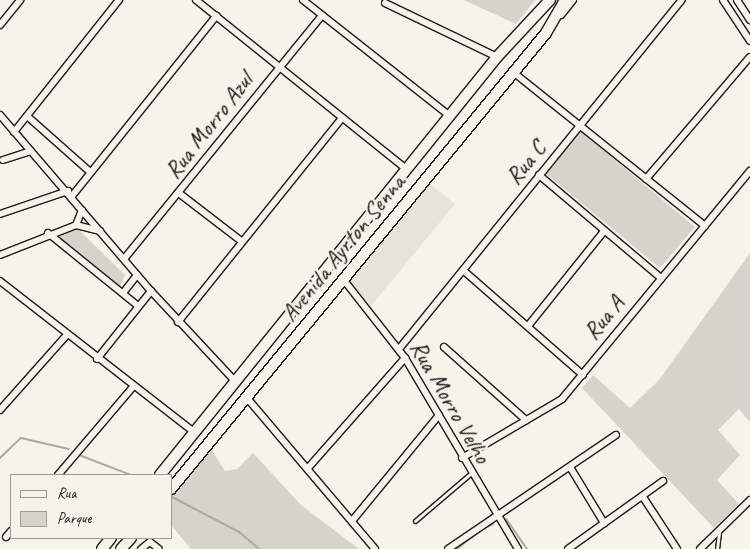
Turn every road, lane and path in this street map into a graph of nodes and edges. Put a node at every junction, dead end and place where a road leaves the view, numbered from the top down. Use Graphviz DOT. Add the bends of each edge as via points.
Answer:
graph roads {
  1 [pos="20,0"];
  2 [pos="119,0"];
  3 [pos="196,0"];
  4 [pos="304,0"];
  5 [pos="544,0"];
  6 [pos="550,0"];
  7 [pos="565,0"];
  8 [pos="573,0"];
  9 [pos="682,0"];
  10 [pos="723,0"];
  11 [pos="737,0"];
  12 [pos="313,3"];
  13 [pos="385,3"];
  14 [pos="322,15"];
  15 [pos="216,16"];
  16 [pos="750,20"];
  17 [pos="526,22"];
  18 [pos="0,24"];
  19 [pos="546,34"];
  20 [pos="750,42"];
  21 [pos="497,57"];
  22 [pos="750,57"];
  23 [pos="279,66"];
  24 [pos="514,72"];
  25 [pos="0,116"];
  26 [pos="27,116"];
  27 [pos="450,116"];
  28 [pos="342,118"];
  29 [pos="580,125"];
  30 [pos="14,132"];
  31 [pos="31,151"];
  32 [pos="3,160"];
  33 [pos="406,169"];
  34 [pos="89,171"];
  35 [pos="750,171"];
  36 [pos="539,175"];
  37 [pos="646,180"];
  38 [pos="70,194"];
  39 [pos="180,194"];
  40 [pos="82,210"];
  41 [pos="0,214"];
  42 [pos="76,225"];
  43 [pos="705,226"];
  44 [pos="101,231"];
  45 [pos="604,231"];
  46 [pos="48,234"];
  47 [pos="241,241"];
  48 [pos="0,255"];
  49 [pos="124,259"];
  50 [pos="464,271"];
  51 [pos="137,275"];
  52 [pos="343,278"];
  53 [pos="660,278"];
  54 [pos="0,281"];
  55 [pos="6,288"];
  56 [pos="150,291"];
  57 [pos="123,293"];
  58 [pos="0,294"];
  59 [pos="138,306"];
  60 [pos="178,322"];
  61 [pos="528,326"];
  62 [pos="66,336"];
  63 [pos="444,347"];
  64 [pos="399,349"];
  65 [pos="405,358"];
  66 [pos="97,359"];
  67 [pos="583,375"];
  68 [pos="235,381"];
  69 [pos="133,387"];
  70 [pos="247,398"];
  71 [pos="0,410"];
  72 [pos="439,415"];
  73 [pos="526,420"];
  74 [pos="194,432"];
  75 [pos="616,435"];
  76 [pos="462,458"];
  77 [pos="570,467"];
  78 [pos="308,468"];
  79 [pos="59,474"];
  80 [pos="161,474"];
  81 [pos="470,474"];
  82 [pos="663,481"];
  83 [pos="172,488"];
  84 [pos="643,497"];
  85 [pos="750,500"];
  86 [pos="495,516"];
  87 [pos="352,521"];
  88 [pos="415,521"];
  89 [pos="604,523"];
  90 [pos="10,532"];
  91 [pos="720,532"];
  92 [pos="6,537"];
  93 [pos="110,539"];
  94 [pos="129,539"];
  95 [pos="131,539"];
  96 [pos="102,549"];
  97 [pos="121,549"];
  98 [pos="142,549"];
  99 [pos="159,549"];
  100 [pos="375,549"];
  101 [pos="448,549"];
  102 [pos="518,549"];
  103 [pos="568,549"];
  104 [pos="677,549"];
  105 [pos="700,549"];
  106 [pos="717,549"];
  1 -- 18 [label="street"];
  2 -- 26 [label="street"];
  3 -- 15 [label="street"];
  4 -- 12 [label="street"];
  5 -- 17 [label="street, Avenida Ayrton Senna"];
  6 -- 17 [label="main road, Avenida Ayrton Senna"];
  7 -- 19 [label="main road, Avenida Ayrton Senna"];
  8 -- 19 [label="street, Avenida Ayrton Senna"];
  9 -- 29 [label="street, Rua C"];
  10 -- 20 [label="street"];
  11 -- 16 [label="street"];
  12 -- 14 [label="street"];
  13 -- 21 [label="street"];
  14 -- 23 [label="street, Rua Morro Azul"];
  14 -- 27 [label="street"];
  15 -- 23 [label="street"];
  15 -- 34 [label="street"];
  17 -- 21 [label="main road, Avenida Ayrton Senna"];
  19 -- 24 [label="main road, Avenida Ayrton Senna"];
  21 -- 27 [label="main road, Avenida Ayrton Senna"];
  22 -- 37 [label="street"];
  23 -- 28 [label="street"];
  23 -- 39 [label="street, Rua Morro Azul"];
  24 -- 29 [label="street"];
  24 -- 52 [label="main road, Avenida Ayrton Senna"];
  25 -- 30 [label="street"];
  26 -- 30 [label="street"];
  26 -- 34 [label="street"];
  27 -- 33 [label="main road, Avenida Ayrton Senna"];
  28 -- 33 [label="street"];
  28 -- 47 [label="street"];
  29 -- 36 [label="street, Rua C"];
  29 -- 37 [label="street"];
  30 -- 31 [label="street"];
  31 -- 32 [label="street"];
  31 -- 38 [label="street"];
  33 -- 68 [label="main road, Avenida Ayrton Senna"];
  34 -- 38 [label="street"];
  35 -- 43 [label="street, Rua A"];
  36 -- 45 [label="street"];
  36 -- 50 [label="street, Rua C"];
  37 -- 43 [label="street"];
  38 -- 40 [label="street"];
  38 -- 41 [label="street"];
  39 -- 47 [label="street"];
  39 -- 49 [label="street, Rua Morro Azul"];
  40 -- 42 [label="street"];
  40 -- 44 [label="street"];
  42 -- 44 [label="street"];
  42 -- 46 [label="street"];
  43 -- 53 [label="street, Rua A"];
  44 -- 49 [label="street"];
  45 -- 53 [label="street"];
  45 -- 61 [label="street"];
  46 -- 48 [label="street"];
  46 -- 57 [label="street"];
  47 -- 60 [label="street"];
  49 -- 51 [label="street"];
  50 -- 61 [label="street"];
  50 -- 64 [label="street, Rua C"];
  51 -- 56 [label="street"];
  51 -- 57 [label="street"];
  52 -- 64 [label="street, Rua Morro Velho"];
  52 -- 70 [label="main road, Avenida Ayrton Senna"];
  53 -- 67 [label="street, Rua A"];
  54 -- 55 [label="street"];
  55 -- 58 [label="street"];
  55 -- 62 [label="street"];
  56 -- 59 [label="street"];
  56 -- 60 [label="street"];
  57 -- 59 [label="street"];
  59 -- 66 [label="street"];
  60 -- 68 [label="street"];
  61 -- 67 [label="street"];
  62 -- 66 [label="street"];
  62 -- 71 [label="street"];
  63 -- 73 [label="street"];
  64 -- 65 [label="street, Rua Morro Velho"];
  65 -- 72 [label="street, Rua Morro Velho"];
  65 -- 78 [label="street"];
  66 -- 69 [label="street"];
  67 -- 73 [label="street, Rua A" via="562,399"];
  68 -- 74 [label="main road, Avenida Ayrton Senna"];
  69 -- 74 [label="street"];
  69 -- 79 [label="street"];
  70 -- 78 [label="street"];
  70 -- 83 [label="main road, Avenida Ayrton Senna"];
  72 -- 76 [label="street, Rua Morro Velho"];
  72 -- 87 [label="street"];
  73 -- 76 [label="street, Rua A"];
  74 -- 80 [label="main road, Avenida Ayrton Senna"];
  75 -- 77 [label="street"];
  76 -- 81 [label="street, Rua Morro Velho"];
  77 -- 86 [label="street"];
  77 -- 89 [label="street"];
  78 -- 87 [label="street"];
  81 -- 86 [label="street, Rua Morro Velho"];
  81 -- 88 [label="lane"];
  82 -- 84 [label="street"];
  84 -- 89 [label="street"];
  84 -- 104 [label="street"];
  85 -- 91 [label="street"];
  86 -- 101 [label="street"];
  86 -- 102 [label="street, Rua Morro Velho"];
  87 -- 100 [label="street"];
  89 -- 103 [label="street"];
  90 -- 92 [label="street"];
  91 -- 105 [label="street"];
  91 -- 106 [label="lane"];
  93 -- 96 [label="main road"];
  94 -- 97 [label="main road"];
  95 -- 98 [label="street"];
  98 -- 99 [label="street" via="150,542"];
}
